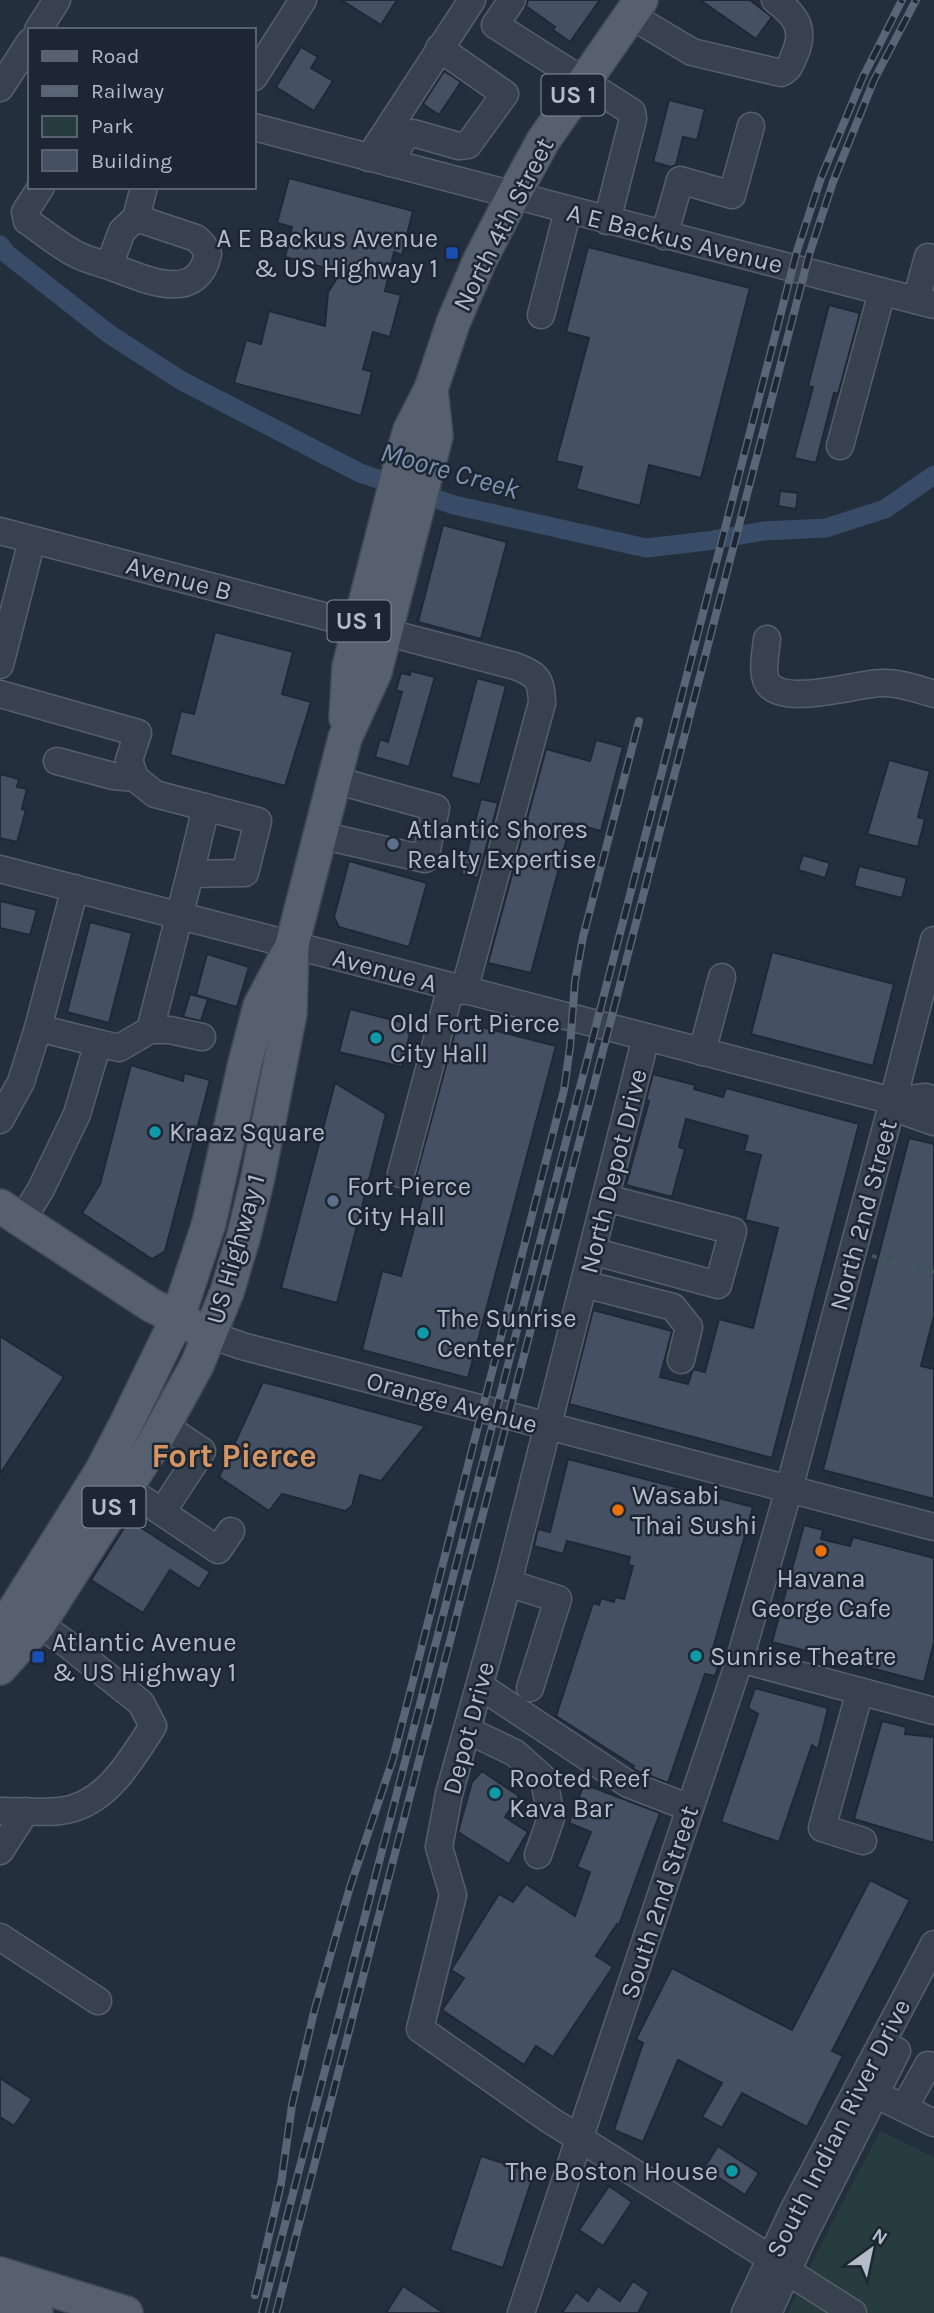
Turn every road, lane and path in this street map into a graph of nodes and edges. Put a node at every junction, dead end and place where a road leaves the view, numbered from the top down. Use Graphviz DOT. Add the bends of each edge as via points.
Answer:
graph roads {
  1 [pos="57,0"];
  2 [pos="303,0"];
  3 [pos="472,0"];
  4 [pos="512,0"];
  5 [pos="775,0"];
  6 [pos="636,8"];
  7 [pos="38,28"];
  8 [pos="439,48"];
  9 [pos="25,58"];
  10 [pos="256,74"];
  11 [pos="583,81"];
  12 [pos="0,88"];
  13 [pos="751,126"];
  14 [pos="256,128"];
  15 [pos="379,160"];
  16 [pos="40,189"];
  17 [pos="143,189"];
  18 [pos="513,196"];
  19 [pos="568,211"];
  20 [pos="136,218"];
  21 [pos="607,221"];
  22 [pos="664,236"];
  23 [pos="928,257"];
  24 [pos="109,266"];
  25 [pos="882,292"];
  26 [pos="925,303"];
  27 [pos="541,315"];
  28 [pos="840,446"];
  29 [pos="0,531"];
  30 [pos="32,540"];
  31 [pos="372,628"];
  32 [pos="767,639"];
  33 [pos="1,654"];
  34 [pos="0,694"];
  35 [pos="934,694"];
  36 [pos="57,761"];
  37 [pos="135,778"];
  38 [pos="335,780"];
  39 [pos="206,807"];
  40 [pos="320,835"];
  41 [pos="0,869"];
  42 [pos="190,874"];
  43 [pos="75,888"];
  44 [pos="179,916"];
  45 [pos="934,940"];
  46 [pos="292,945"];
  47 [pos="722,977"];
  48 [pos="457,989"];
  49 [pos="38,1028"];
  50 [pos="150,1030"];
  51 [pos="202,1037"];
  52 [pos="646,1037"];
  53 [pos="98,1043"];
  54 [pos="702,1052"];
  55 [pos="934,1100"];
  56 [pos="893,1101"];
  57 [pos="0,1120"];
  58 [pos="934,1122"];
  59 [pos="401,1174"];
  60 [pos="606,1198"];
  61 [pos="11,1213"];
  62 [pos="592,1251"];
  63 [pos="870,1256"];
  64 [pos="934,1272"];
  65 [pos="584,1284"];
  66 [pos="177,1319"];
  67 [pos="211,1335"];
  68 [pos="681,1360"];
  69 [pos="164,1426"];
  70 [pos="548,1427"];
  71 [pos="126,1488"];
  72 [pos="789,1489"];
  73 [pos="162,1512"];
  74 [pos="934,1527"];
  75 [pos="231,1531"];
  76 [pos="509,1583"];
  77 [pos="38,1624"];
  78 [pos="0,1641"];
  79 [pos="740,1659"];
  80 [pos="0,1668"];
  81 [pos="480,1686"];
  82 [pos="530,1688"];
  83 [pos="860,1692"];
  84 [pos="934,1711"];
  85 [pos="467,1730"];
  86 [pos="690,1808"];
  87 [pos="13,1811"];
  88 [pos="863,1841"];
  89 [pos="0,1850"];
  90 [pos="538,1855"];
  91 [pos="0,1937"];
  92 [pos="934,1944"];
  93 [pos="934,1978"];
  94 [pos="99,2001"];
  95 [pos="898,2050"];
  96 [pos="931,2066"];
  97 [pos="876,2094"];
  98 [pos="904,2108"];
  99 [pos="934,2123"];
  100 [pos="580,2138"];
  101 [pos="778,2265"];
  102 [pos="0,2274"];
  103 [pos="0,2301"];
  104 [pos="36,2313"];
  105 [pos="125,2313"];
  106 [pos="521,2313"];
  107 [pos="745,2313"];
  108 [pos="768,2313"];
  109 [pos="853,2313"];
  1 -- 7 [label="street"];
  2 -- 10 [label="street"];
  3 -- 8 [label="street"];
  4 -- 11 [label="street" via="495,25"];
  5 -- 6 [label="street" via="793,16 800,31 800,43 781,74 692,52"];
  6 -- 11 [label="main road, North 4th Street / US 1"];
  8 -- 15 [label="street"];
  8 -- 15 [label="street" via="505,94 468,145 413,133"];
  9 -- 12 [label="street"];
  11 -- 18 [label="main road, North 4th Street / US 1"];
  11 -- 21 [label="street" via="632,112 634,119"];
  13 -- 22 [label="street" via="732,195 680,180"];
  14 -- 15 [label="street, A E Backus Avenue"];
  15 -- 18 [label="street, A E Backus Avenue"];
  16 -- 24 [label="street" via="25,212 27,221 73,253"];
  17 -- 20 [label="street"];
  18 -- 19 [label="street, A E Backus Avenue"];
  18 -- 31 [label="main road, North 4th Street / US 1" via="453,323 431,389 436,436 418,450"];
  19 -- 21 [label="street, A E Backus Avenue"];
  19 -- 27 [label="street"];
  20 -- 24 [label="street" via="122,230"];
  20 -- 24 [label="street" via="196,238 208,254 201,274 192,281 166,284"];
  21 -- 22 [label="street, A E Backus Avenue"];
  22 -- 25 [label="street, A E Backus Avenue"];
  23 -- 26 [label="street"];
  25 -- 26 [label="street, A E Backus Avenue"];
  25 -- 28 [label="street"];
  29 -- 30 [label="street, Avenue B"];
  30 -- 31 [label="street, Avenue B"];
  30 -- 33 [label="street"];
  31 -- 38 [label="main road, North 4th Street / US 1" via="375,673 345,738"];
  31 -- 48 [label="street, Avenue B" via="515,666 532,673 541,684 542,703"];
  32 -- 35 [label="street" via="765,679 780,691 802,694 883,683"];
  34 -- 37 [label="street" via="138,733 129,760"];
  36 -- 37 [label="street"];
  37 -- 39 [label="street" via="155,794"];
  38 -- 40 [label="main road, North 4th Street / US 1"];
  38 -- 40 [label="street" via="436,808 425,859"];
  39 -- 42 [label="street"];
  39 -- 42 [label="street" via="258,821 245,873"];
  40 -- 46 [label="main road, North 4th Street / US 1"];
  41 -- 43 [label="street, Avenue A"];
  42 -- 44 [label="street"];
  43 -- 44 [label="street, Avenue A"];
  43 -- 49 [label="street"];
  44 -- 46 [label="street, Avenue A"];
  44 -- 50 [label="street"];
  45 -- 56 [label="street, North 2nd Street"];
  46 -- 48 [label="street, Avenue A"];
  46 -- 66 [label="main road, US Highway 1 / US 1" via="260,1006 209,1223"];
  46 -- 67 [label="main road, US Highway 1 / US 1" via="290,1013 258,1177"];
  47 -- 54 [label="street"];
  48 -- 52 [label="street, Avenue A"];
  48 -- 59 [label="street"];
  49 -- 53 [label="street"];
  49 -- 57 [label="street" via="21,1082"];
  50 -- 51 [label="street"];
  50 -- 53 [label="street" via="119,1048"];
  52 -- 54 [label="street, Avenue A"];
  52 -- 60 [label="street, North Depot Drive"];
  53 -- 61 [label="street" via="77,1114 41,1189"];
  54 -- 56 [label="street, Avenue A"];
  55 -- 56 [label="street, Avenue A"];
  56 -- 58 [label="street, Avenue A" via="906,1112"];
  56 -- 72 [label="street, North 2nd Street"];
  60 -- 62 [label="street, North Depot Drive"];
  60 -- 62 [label="street" via="733,1231 718,1286"];
  61 -- 66 [label="main road, Orange Avenue"];
  62 -- 65 [label="street, North Depot Drive"];
  63 -- 64 [label="path"];
  65 -- 68 [label="street" via="673,1307 689,1326"];
  65 -- 70 [label="street, North Depot Drive"];
  66 -- 67 [label="main road, Orange Avenue"];
  66 -- 78 [label="main road, US Highway 1 / US 1" via="101,1472 15,1609"];
  67 -- 69 [label="main road, US Highway 1 / US 1"];
  67 -- 70 [label="street, Orange Avenue"];
  69 -- 71 [label="main road, US Highway 1 / US 1"];
  69 -- 73 [label="street" via="202,1451"];
  70 -- 72 [label="street, Orange Avenue"];
  70 -- 76 [label="street, Depot Drive"];
  71 -- 73 [label="street"];
  71 -- 77 [label="main road, US Highway 1 / US 1"];
  72 -- 74 [label="street, Orange Avenue"];
  72 -- 79 [label="street, South 2nd Street"];
  73 -- 75 [label="street" via="218,1550"];
  76 -- 81 [label="street, Depot Drive"];
  76 -- 82 [label="street" via="558,1599"];
  77 -- 80 [label="main road, US Highway 1 / US 1"];
  77 -- 87 [label="street" via="141,1703 153,1726 120,1777 83,1805 61,1811"];
  79 -- 83 [label="street"];
  79 -- 86 [label="street, South 2nd Street"];
  81 -- 85 [label="street, Depot Drive"];
  81 -- 86 [label="street" via="628,1783"];
  83 -- 84 [label="street"];
  83 -- 88 [label="street" via="822,1828"];
  85 -- 90 [label="street" via="515,1753 544,1779 551,1818"];
  85 -- 100 [label="street, Depot Drive" via="439,1847 453,1895 420,2029"];
  86 -- 100 [label="street, South 2nd Street"];
  87 -- 89 [label="street"];
  91 -- 94 [label="street"];
  92 -- 101 [label="street, South Indian River Drive"];
  93 -- 95 [label="street, South Indian River Drive"];
  95 -- 96 [label="street"];
  95 -- 97 [label="street, South Indian River Drive"];
  96 -- 98 [label="street"];
  97 -- 98 [label="street"];
  97 -- 101 [label="street, South Indian River Drive"];
  98 -- 99 [label="street"];
  100 -- 101 [label="street"];
  100 -- 106 [label="street, South 2nd Street"];
  101 -- 107 [label="street, South Indian River Drive"];
  101 -- 108 [label="street, South Indian River Drive"];
  101 -- 109 [label="street"];
  102 -- 105 [label="main road"];
  103 -- 104 [label="main road"];
}
